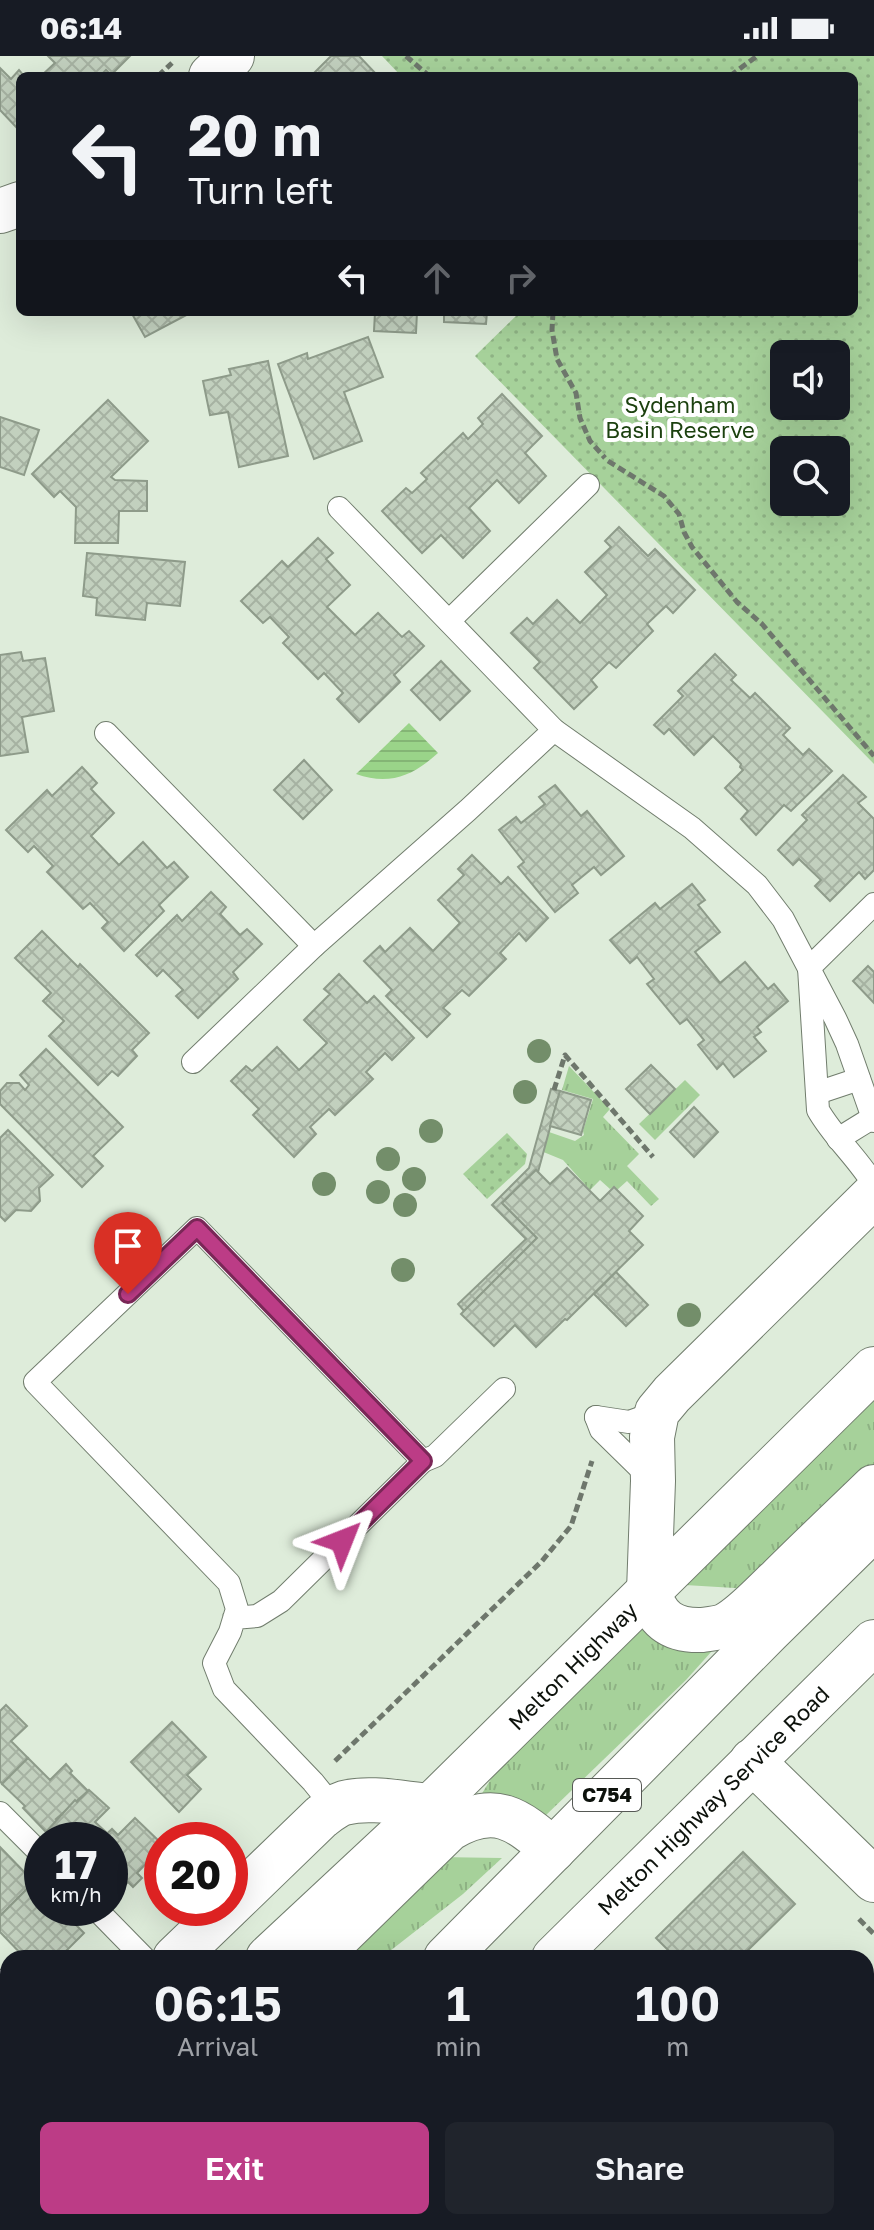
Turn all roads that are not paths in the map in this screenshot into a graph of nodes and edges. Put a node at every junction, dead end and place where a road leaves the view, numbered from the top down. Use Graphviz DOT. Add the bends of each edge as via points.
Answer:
graph roads {
  1 [pos="232,56"];
  2 [pos="215,72"];
  3 [pos="588,485"];
  4 [pos="339,508"];
  5 [pos="449,621"];
  6 [pos="554,730"];
  7 [pos="106,733"];
  8 [pos="874,904"];
  9 [pos="314,946"];
  10 [pos="809,968"];
  11 [pos="193,1062"];
  12 [pos="817,1093"];
  13 [pos="869,1102"];
  14 [pos="838,1139"];
  15 [pos="874,1185"];
  16 [pos="874,1195"];
  17 [pos="874,1369"];
  18 [pos="504,1389"];
  19 [pos="657,1412"];
  20 [pos="423,1461"];
  21 [pos="653,1481"];
  22 [pos="874,1487"];
  23 [pos="874,1528"];
  24 [pos="649,1591"];
  25 [pos="234,1618"];
  26 [pos="874,1642"];
  27 [pos="752,1761"];
  28 [pos="323,1795"];
  29 [pos="431,1806"];
  30 [pos="0,1813"];
  31 [pos="24,1837"];
  32 [pos="553,1850"];
  33 [pos="248,1887"];
  34 [pos="863,1896"];
  35 [pos="113,1926"];
  36 [pos="208,1926"];
  37 [pos="136,1950"];
  38 [pos="183,1950"];
  39 [pos="277,1950"];
  40 [pos="324,1950"];
  41 [pos="454,1950"];
  42 [pos="562,1950"];
  1 -- 2 [label="main road"];
  3 -- 5 [label="lane"];
  4 -- 5 [label="lane"];
  5 -- 6 [label="lane"];
  6 -- 9 [label="lane"];
  6 -- 10 [label="lane" via="692,828 757,885"];
  7 -- 9 [label="lane"];
  8 -- 10 [label="lane"];
  9 -- 11 [label="lane"];
  10 -- 12 [label="lane"];
  10 -- 13 [label="lane"];
  12 -- 13 [label="lane"];
  12 -- 14 [label="lane" via="818,1110"];
  13 -- 14 [label="lane"];
  14 -- 15 [label="lane"];
  16 -- 19 [label="main road"];
  17 -- 24 [label="main road, Melton Highway"];
  18 -- 20 [label="lane" via="435,1456"];
  19 -- 21 [label="main road"];
  19 -- 21 [label="lane" via="629,1422 596,1417 601,1430"];
  20 -- 25 [label="lane" via="281,1601 257,1616"];
  20 -- 25 [label="lane" via="197,1228 35,1382 229,1583 237,1609"];
  21 -- 24 [label="main road"];
  22 -- 24 [label="main road" via="726,1625 687,1630 670,1624 659,1615"];
  23 -- 32 [label="main road, C754"];
  24 -- 29 [label="main road, Melton Highway"];
  25 -- 28 [label="lane" via="214,1663 224,1689"];
  26 -- 27 [label="main road, Melton Highway Service Road"];
  27 -- 34 [label="main road"];
  27 -- 42 [label="main road, Melton Highway Service Road"];
  28 -- 29 [label="main road" via="350,1802"];
  28 -- 33 [label="main road" via="321,1817"];
  29 -- 39 [label="main road, Melton Highway"];
  30 -- 31 [label="lane"];
  32 -- 40 [label="main road" via="514,1820 482,1815 464,1820"];
  32 -- 41 [label="main road, C754"];
  35 -- 37 [label="lane"];
  36 -- 38 [label="main road"];
}
